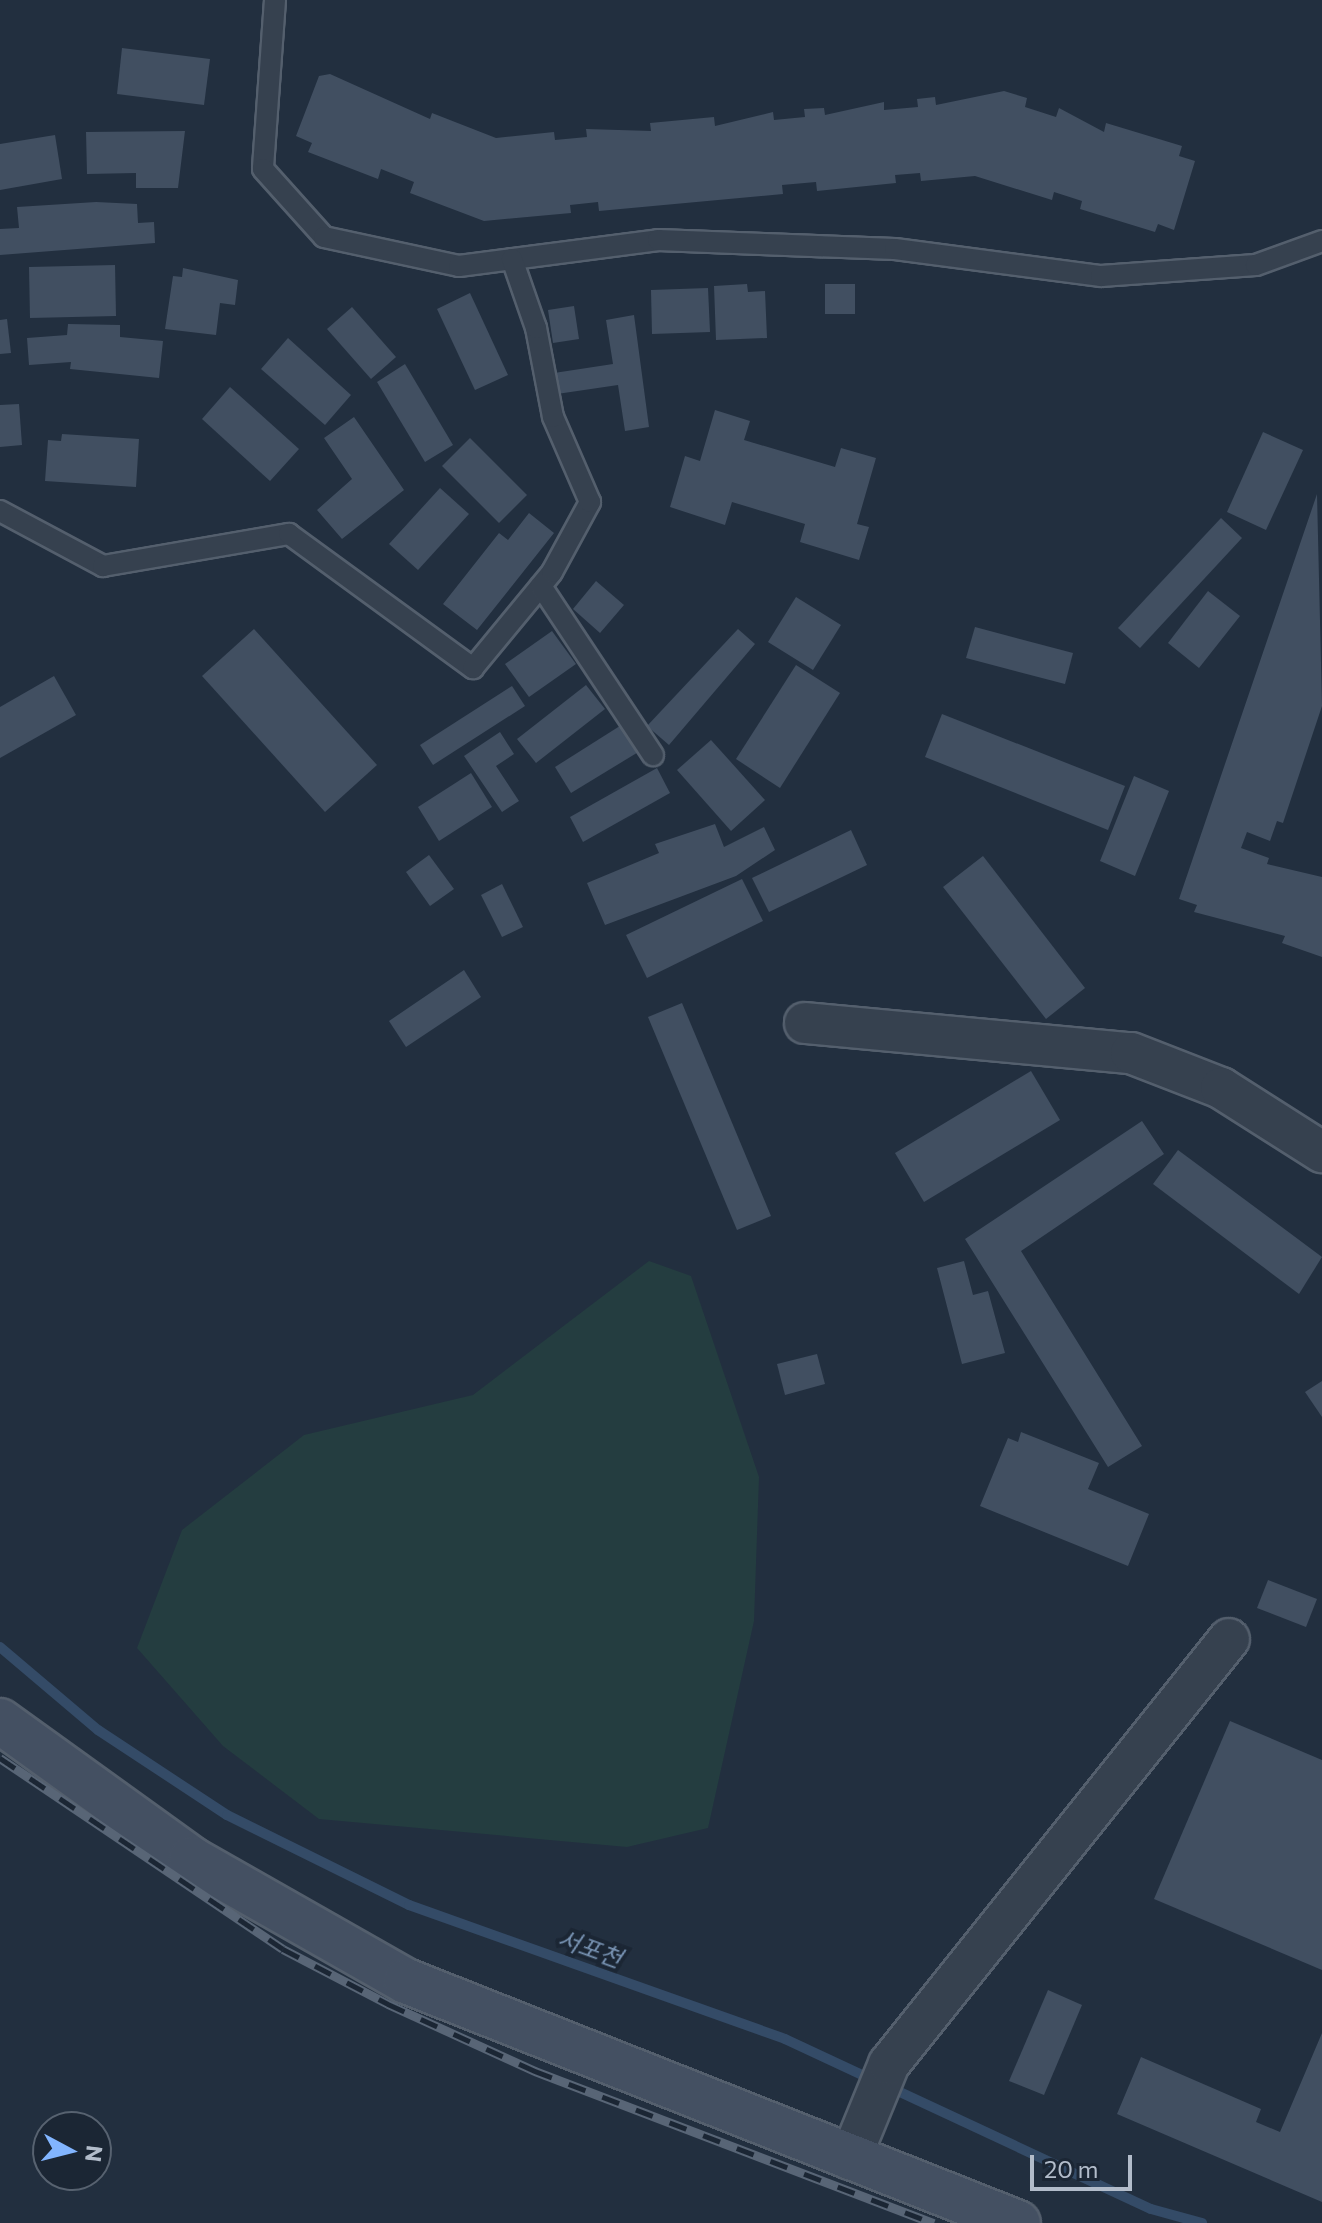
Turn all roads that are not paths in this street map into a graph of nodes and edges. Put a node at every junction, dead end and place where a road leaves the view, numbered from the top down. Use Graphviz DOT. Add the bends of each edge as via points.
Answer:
graph roads {
  1 [pos="275,0"];
  2 [pos="1322,241"];
  3 [pos="512,259"];
  4 [pos="0,511"];
  5 [pos="541,586"];
  6 [pos="653,755"];
  7 [pos="805,1023"];
  8 [pos="1322,1152"];
  9 [pos="1229,1639"];
  10 [pos="0,1721"];
  11 [pos="850,2159"];
  12 [pos="1018,2223"];
  1 -- 3 [label="lane" via="263,169 324,237 459,266"];
  2 -- 3 [label="lane" via="1256,265 1101,276 895,249 658,240"];
  3 -- 5 [label="lane" via="536,328 553,417 590,502"];
  4 -- 5 [label="lane" via="103,566 289,534 473,668"];
  5 -- 6 [label="lane"];
  7 -- 8 [label="street" via="1131,1053 1221,1088"];
  9 -- 11 [label="street" via="889,2064"];
  10 -- 11 [label="street" via="191,1859 406,1981"];
  11 -- 12 [label="street"];
}
